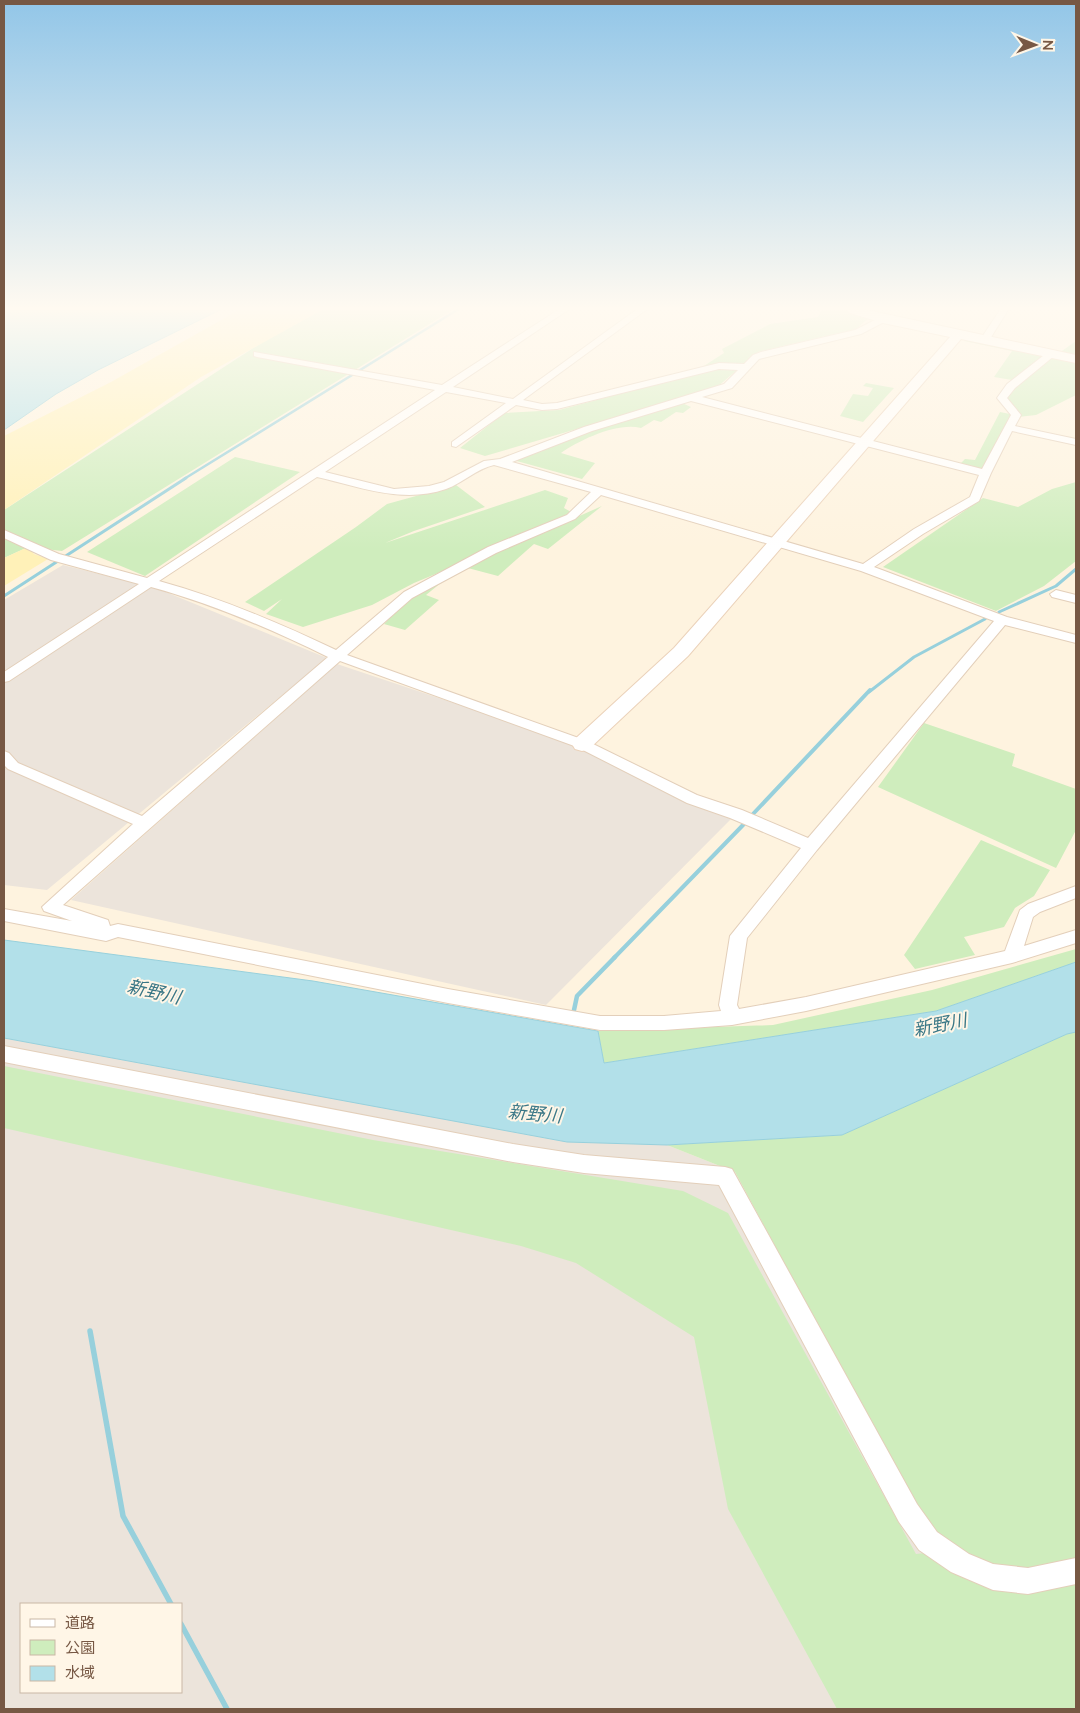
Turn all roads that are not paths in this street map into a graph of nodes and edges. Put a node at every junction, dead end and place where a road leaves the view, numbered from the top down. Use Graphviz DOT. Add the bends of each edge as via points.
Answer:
graph roads {
  1 [pos="440,390"];
  2 [pos="453,390"];
  3 [pos="529,390"];
  4 [pos="622,390"];
  5 [pos="717,390"];
  6 [pos="910,390"];
  7 [pos="1008,390"];
  8 [pos="693,398"];
  9 [pos="512,402"];
  10 [pos="1011,428"];
  11 [pos="865,442"];
  12 [pos="1076,442"];
  13 [pos="456,444"];
  14 [pos="501,462"];
  15 [pos="315,473"];
  16 [pos="985,473"];
  17 [pos="599,490"];
  18 [pos="4,534"];
  19 [pos="779,542"];
  20 [pos="55,556"];
  21 [pos="865,568"];
  22 [pos="149,583"];
  23 [pos="1056,594"];
  24 [pos="1076,599"];
  25 [pos="1002,620"];
  26 [pos="1076,639"];
  27 [pos="338,656"];
  28 [pos="4,678"];
  29 [pos="582,744"];
  30 [pos="4,756"];
  31 [pos="144,822"];
  32 [pos="811,846"];
  33 [pos="1076,892"];
  34 [pos="4,915"];
  35 [pos="118,930"];
  36 [pos="1076,937"];
  37 [pos="1012,956"];
  38 [pos="732,1018"];
  39 [pos="4,1054"];
  40 [pos="1076,1571"];
  1 -- 15 [label="street"];
  2 -- 9 [label="street"];
  3 -- 9 [label="street"];
  4 -- 9 [label="street" via="557,406"];
  5 -- 8 [label="street"];
  6 -- 11 [label="street"];
  7 -- 10 [label="street" via="1002,398 1016,415"];
  8 -- 11 [label="street"];
  8 -- 14 [label="street" via="588,429"];
  9 -- 13 [label="street"];
  10 -- 12 [label="street"];
  10 -- 16 [label="street"];
  11 -- 16 [label="street"];
  11 -- 19 [label="street"];
  14 -- 15 [label="street" via="492,461 446,485 408,492 394,492"];
  14 -- 17 [label="street"];
  15 -- 22 [label="street"];
  16 -- 21 [label="street" via="975,499 930,522 920,533"];
  17 -- 19 [label="street"];
  17 -- 27 [label="street" via="565,520 492,550 408,595"];
  18 -- 20 [label="street"];
  19 -- 21 [label="street"];
  19 -- 29 [label="street" via="682,652"];
  20 -- 22 [label="street"];
  21 -- 25 [label="street"];
  22 -- 27 [label="street" via="184,592 271,624"];
  22 -- 28 [label="street"];
  23 -- 24 [label="street"];
  25 -- 26 [label="street"];
  25 -- 32 [label="street"];
  27 -- 29 [label="street"];
  27 -- 31 [label="street"];
  29 -- 32 [label="street" via="692,799"];
  30 -- 31 [label="street" via="12,766"];
  31 -- 35 [label="street" via="50,907"];
  32 -- 38 [label="street" via="739,936 728,1005"];
  33 -- 37 [label="street" via="1026,914"];
  34 -- 35 [label="street" via="106,934"];
  35 -- 38 [label="street" via="584,1021 664,1023"];
  36 -- 37 [label="street"];
  37 -- 38 [label="street"];
  39 -- 40 [label="street" via="513,1153 584,1164 726,1176 908,1513 928,1541 960,1563 993,1577 1028,1581"];
}
